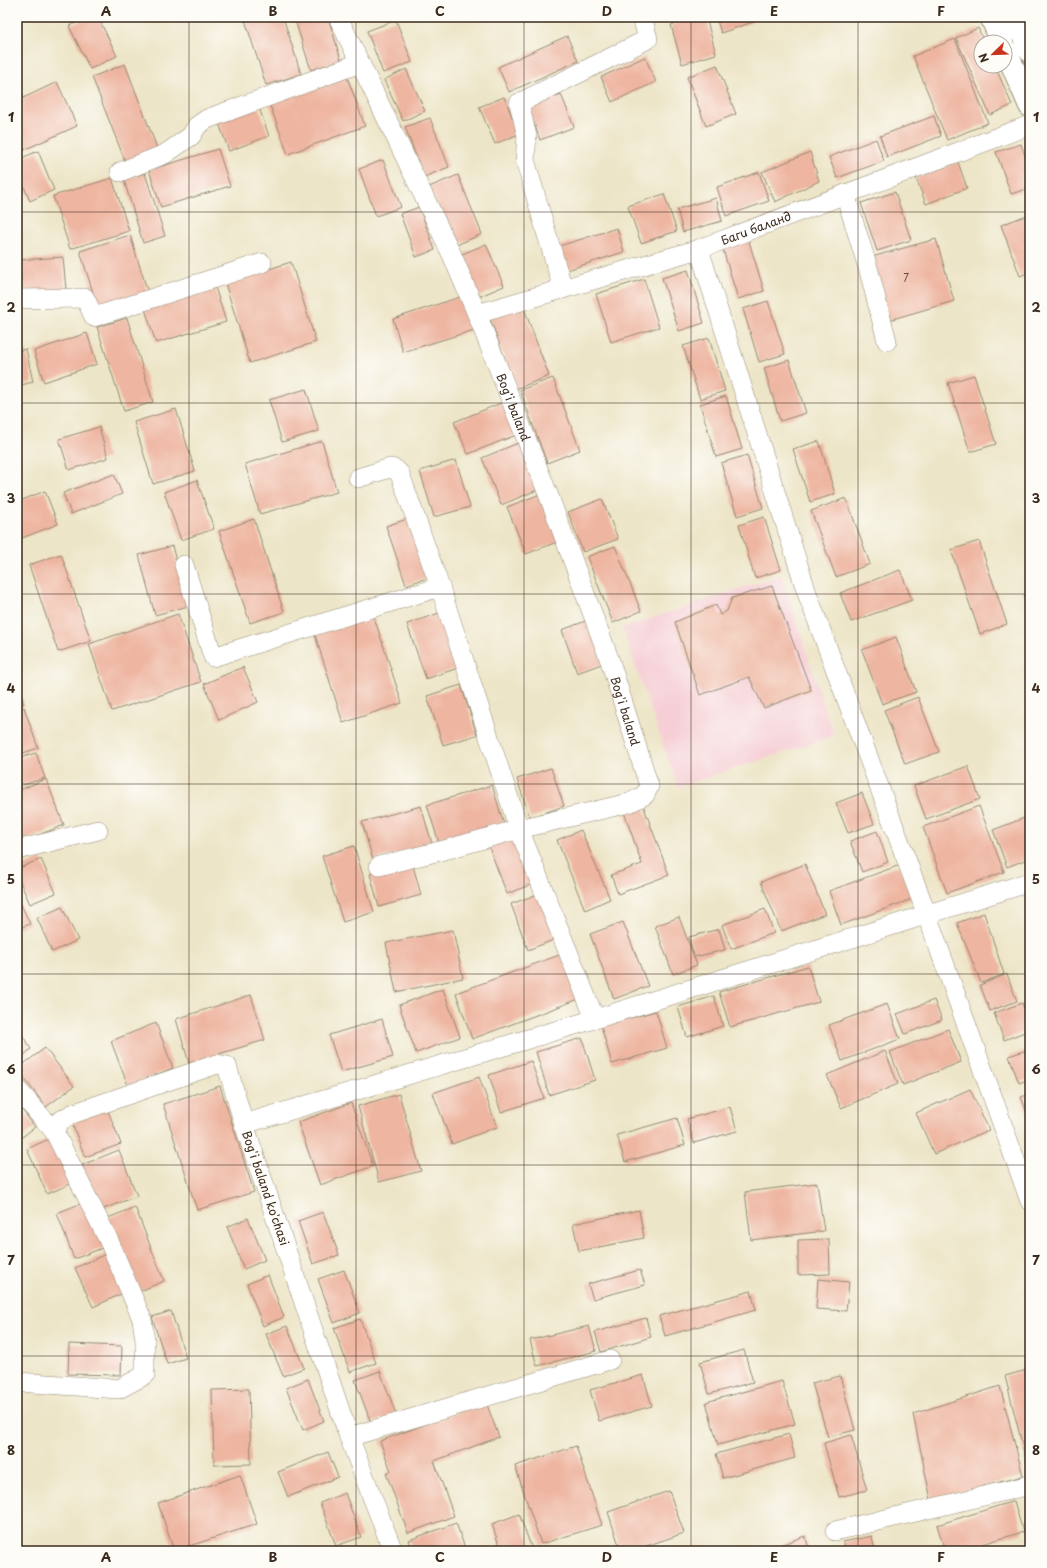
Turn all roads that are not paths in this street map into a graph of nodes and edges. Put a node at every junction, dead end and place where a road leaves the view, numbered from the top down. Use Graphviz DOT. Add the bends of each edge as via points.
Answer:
graph roads {
  1 [pos="338,17"];
  2 [pos="642,17"];
  3 [pos="991,17"];
  4 [pos="1015,17"];
  5 [pos="998,34"];
  6 [pos="1030,52"];
  7 [pos="360,63"];
  8 [pos="1013,67"];
  9 [pos="1030,106"];
  10 [pos="1030,125"];
  11 [pos="120,172"];
  12 [pos="845,194"];
  13 [pos="699,249"];
  14 [pos="262,263"];
  15 [pos="563,289"];
  16 [pos="17,299"];
  17 [pos="477,314"];
  18 [pos="887,341"];
  19 [pos="358,478"];
  20 [pos="184,565"];
  21 [pos="440,586"];
  22 [pos="519,829"];
  23 [pos="98,830"];
  24 [pos="17,850"];
  25 [pos="379,866"];
  26 [pos="1030,882"];
  27 [pos="927,915"];
  28 [pos="595,1019"];
  29 [pos="17,1089"];
  30 [pos="244,1124"];
  31 [pos="54,1131"];
  32 [pos="1030,1201"];
  33 [pos="610,1360"];
  34 [pos="17,1382"];
  35 [pos="349,1437"];
  36 [pos="1030,1485"];
  37 [pos="835,1531"];
  38 [pos="393,1551"];
  1 -- 7 [label="street, Bog'i baland"];
  2 -- 15 [label="street" via="648,39 519,102 527,136 525,160"];
  3 -- 5 [label="main road"];
  4 -- 6 [label="main road"];
  7 -- 11 [label="street" via="207,118 197,126 191,136 165,154"];
  7 -- 17 [label="street, Bog'i baland" via="452,255"];
  8 -- 9 [label="main road"];
  10 -- 12 [label="street, Баги баланд"];
  12 -- 13 [label="street, Баги баланд"];
  12 -- 18 [label="street"];
  13 -- 15 [label="street, Баги баланд"];
  13 -- 27 [label="street" via="807,593"];
  14 -- 16 [label="street" via="94,317 85,298"];
  15 -- 17 [label="street, Баги баланд"];
  17 -- 22 [label="street, Bog'i baland" via="526,436 607,654 650,786 645,795 629,804"];
  19 -- 21 [label="street" via="390,468 400,474"];
  20 -- 21 [label="street" via="213,657"];
  21 -- 22 [label="street"];
  22 -- 25 [label="street, Bog'i baland"];
  22 -- 28 [label="street"];
  23 -- 24 [label="street"];
  26 -- 27 [label="street, Bog'i baland ko'chasi"];
  27 -- 28 [label="street, Bog'i baland ko'chasi"];
  27 -- 32 [label="street"];
  28 -- 30 [label="street, Bog'i baland ko'chasi"];
  29 -- 31 [label="street"];
  30 -- 31 [label="street" via="227,1066 217,1064 72,1114 60,1121"];
  30 -- 35 [label="street, Bog'i baland ko'chasi"];
  31 -- 34 [label="street" via="109,1241 142,1319 145,1375 119,1389"];
  33 -- 35 [label="street"];
  35 -- 38 [label="street, Bog'i baland ko'chasi"];
  36 -- 37 [label="street"];
}
